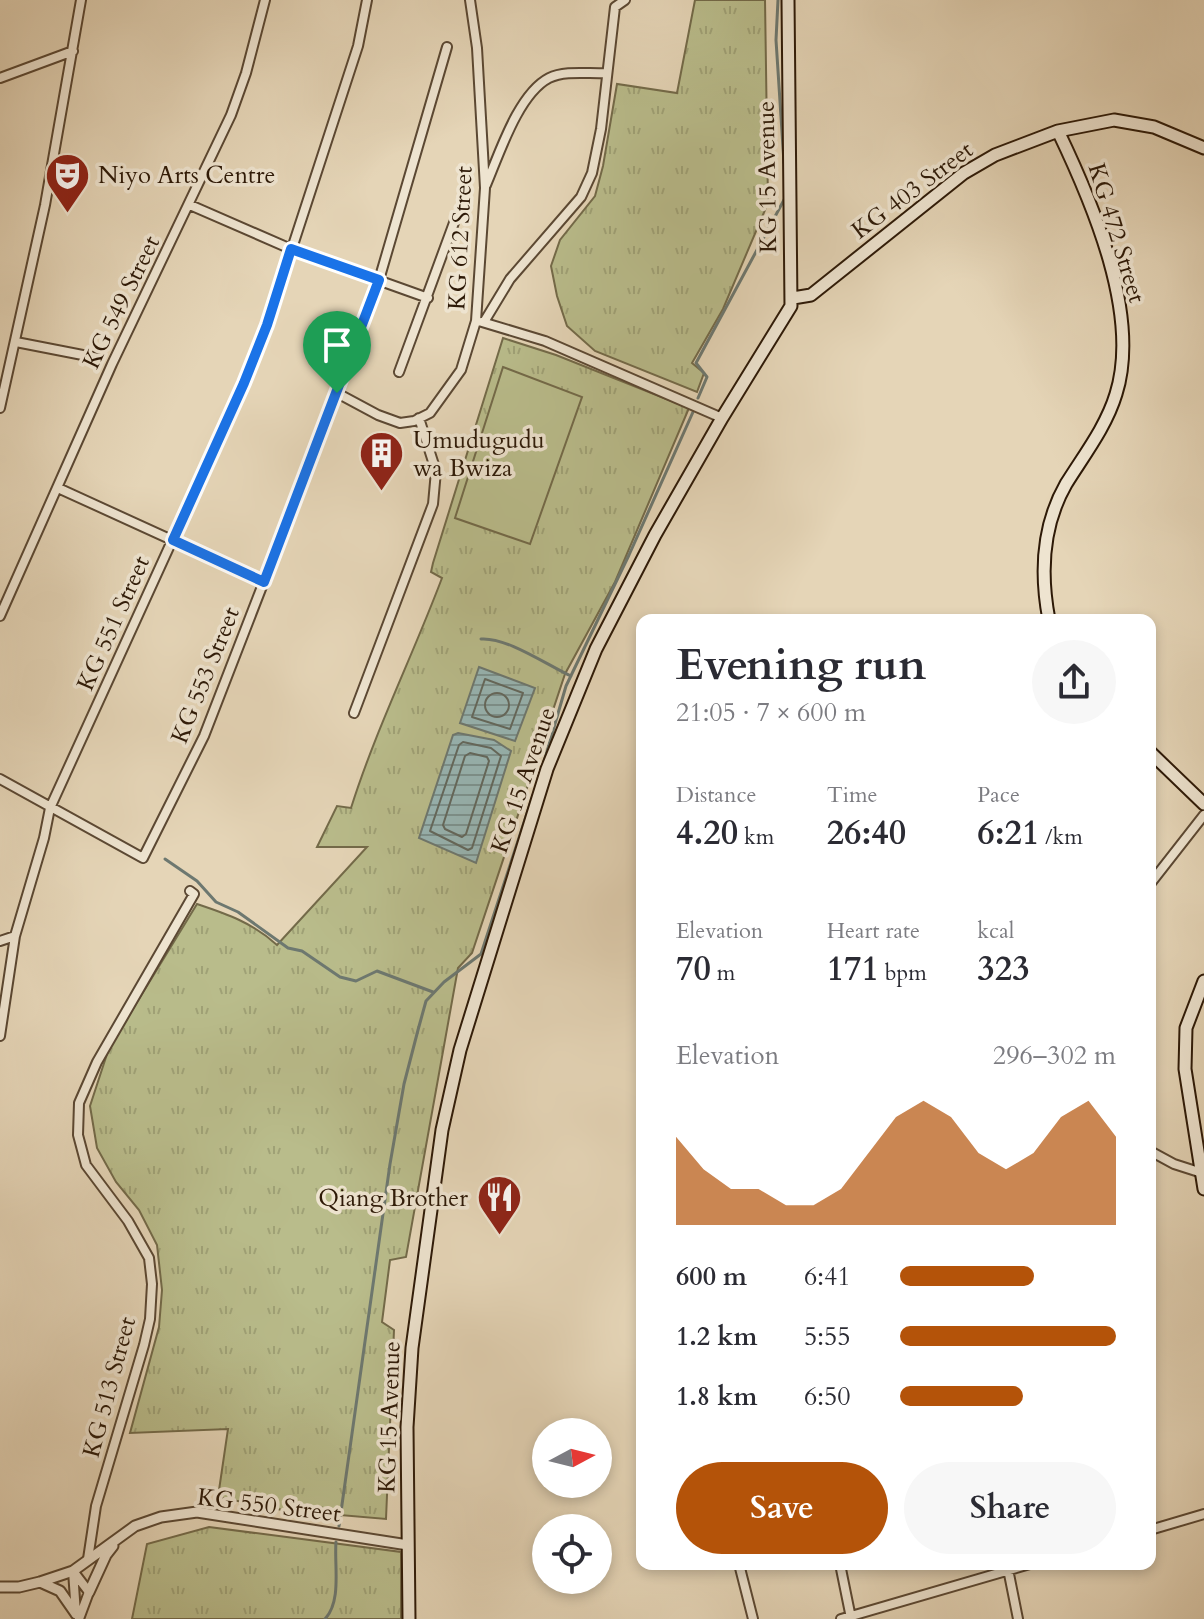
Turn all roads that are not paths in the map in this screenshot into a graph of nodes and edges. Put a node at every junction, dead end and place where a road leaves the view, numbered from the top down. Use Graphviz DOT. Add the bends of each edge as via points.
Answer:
graph roads {
  1 [pos="81,0"];
  2 [pos="265,0"];
  3 [pos="367,0"];
  4 [pos="470,0"];
  5 [pos="625,0"];
  6 [pos="788,0"];
  7 [pos="447,47"];
  8 [pos="73,51"];
  9 [pos="606,73"];
  10 [pos="0,78"];
  11 [pos="1058,131"];
  12 [pos="1204,148"];
  13 [pos="485,188"];
  14 [pos="190,205"];
  15 [pos="455,220"];
  16 [pos="291,249"];
  17 [pos="379,280"];
  18 [pos="428,298"];
  19 [pos="793,298"];
  20 [pos="480,322"];
  21 [pos="16,342"];
  22 [pos="98,358"];
  23 [pos="399,372"];
  24 [pos="337,393"];
  25 [pos="0,408"];
  26 [pos="419,418"];
  27 [pos="722,418"];
  28 [pos="58,488"];
  29 [pos="173,540"];
  30 [pos="264,582"];
  31 [pos="1048,614"];
  32 [pos="0,616"];
  33 [pos="354,713"];
  34 [pos="1156,758"];
  35 [pos="0,779"];
  36 [pos="1204,804"];
  37 [pos="50,808"];
  38 [pos="1204,815"];
  39 [pos="1156,876"];
  40 [pos="190,891"];
  41 [pos="15,936"];
  42 [pos="0,941"];
  43 [pos="1204,981"];
  44 [pos="0,1036"];
  45 [pos="1156,1154"];
  46 [pos="1202,1173"];
  47 [pos="1204,1189"];
  48 [pos="1204,1514"];
  49 [pos="1156,1528"];
  50 [pos="123,1533"];
  51 [pos="408,1545"];
  52 [pos="88,1559"];
  53 [pos="741,1570"];
  54 [pos="841,1570"];
  55 [pos="998,1570"];
  56 [pos="1008,1570"];
  57 [pos="73,1571"];
  58 [pos="40,1582"];
  59 [pos="0,1587"];
  60 [pos="89,1592"];
  61 [pos="77,1617"];
  62 [pos="848,1618"];
  63 [pos="409,1619"];
  64 [pos="753,1619"];
  65 [pos="1018,1619"];
  1 -- 8 [label="street"];
  2 -- 14 [label="street, KG 549 Street" via="231,115"];
  3 -- 16 [label="street, KG 551 Street" via="354,60"];
  4 -- 13 [label="street, KG 612 Street"];
  5 -- 9 [label="street" via="615,7"];
  6 -- 19 [label="main road, KG 15 Avenue"];
  7 -- 17 [label="street, KG 553 Street"];
  8 -- 10 [label="street"];
  8 -- 21 [label="street"];
  9 -- 13 [label="street" via="558,75 536,89 510,129"];
  9 -- 20 [label="street" via="601,129 587,187"];
  11 -- 12 [label="main road, KG 403 Street" via="1124,120"];
  11 -- 19 [label="main road, KG 403 Street" via="979,163 811,295"];
  11 -- 31 [label="main road, KG 472 Street" via="1109,263 1124,343 1111,408 1065,487 1048,529 1044,566"];
  13 -- 20 [label="street, KG 612 Street"];
  14 -- 16 [label="street"];
  14 -- 28 [label="street, KG 549 Street"];
  15 -- 18 [label="street"];
  16 -- 17 [label="street"];
  16 -- 29 [label="street, KG 551 Street" via="244,383"];
  17 -- 18 [label="street"];
  17 -- 24 [label="street, KG 553 Street"];
  18 -- 23 [label="street"];
  19 -- 27 [label="main road, KG 15 Avenue" via="782,325"];
  20 -- 26 [label="street, KG 612 Street" via="461,370 430,413"];
  20 -- 27 [label="street" via="558,347"];
  21 -- 22 [label="street"];
  21 -- 25 [label="street"];
  24 -- 26 [label="street" via="400,423"];
  24 -- 30 [label="street, KG 553 Street"];
  26 -- 33 [label="street" via="436,471 433,504"];
  27 -- 51 [label="main road, KG 15 Avenue" via="579,687 547,769 460,1050 442,1130 412,1348"];
  28 -- 29 [label="street"];
  28 -- 32 [label="street, KG 549 Street"];
  29 -- 30 [label="street"];
  29 -- 37 [label="street, KG 551 Street"];
  30 -- 37 [label="street, KG 553 Street" via="204,736 143,858"];
  34 -- 36 [label="main road"];
  35 -- 37 [label="street"];
  37 -- 41 [label="street, KG 551 Street"];
  38 -- 39 [label="street"];
  40 -- 52 [label="street, KG 513 Street" via="194,894 79,1103 78,1135 86,1165 149,1258 152,1284 144,1345 96,1506"];
  41 -- 42 [label="street"];
  41 -- 44 [label="street, KG 551 Street"];
  43 -- 46 [label="main road" via="1186,1028 1185,1069"];
  45 -- 46 [label="street"];
  46 -- 47 [label="main road"];
  48 -- 49 [label="street"];
  50 -- 51 [label="street, KG 550 Street" via="161,1517 197,1512"];
  50 -- 52 [label="street, KG 550 Street"];
  50 -- 60 [label="street"];
  51 -- 63 [label="main road, KG 15 Avenue"];
  52 -- 57 [label="street, KG 550 Street"];
  53 -- 64 [label="street"];
  54 -- 62 [label="street"];
  55 -- 62 [label="street"];
  56 -- 65 [label="street"];
  57 -- 58 [label="street, KG 550 Street"];
  57 -- 60 [label="street"];
  57 -- 61 [label="street"];
  58 -- 59 [label="street, KG 550 Street"];
  58 -- 61 [label="street" via="60,1591"];
  60 -- 61 [label="street"];
}
